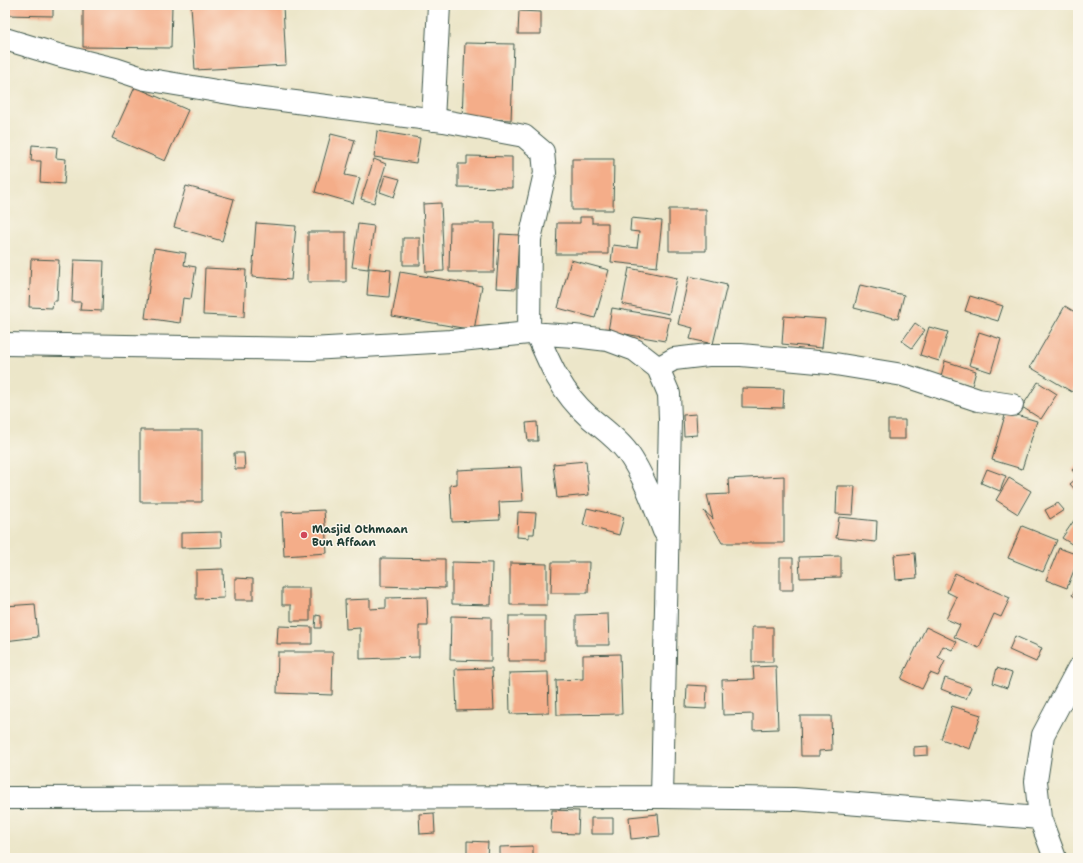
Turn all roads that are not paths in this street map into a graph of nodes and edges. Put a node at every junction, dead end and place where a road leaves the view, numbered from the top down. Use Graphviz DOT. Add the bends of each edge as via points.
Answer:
graph roads {
  1 [pos="440,5"];
  2 [pos="5,39"];
  3 [pos="433,120"];
  4 [pos="533,333"];
  5 [pos="5,344"];
  6 [pos="658,368"];
  7 [pos="1012,405"];
  8 [pos="667,539"];
  9 [pos="1078,669"];
  10 [pos="662,797"];
  11 [pos="5,798"];
  12 [pos="1040,818"];
  13 [pos="1055,858"];
  1 -- 3 [label="street"];
  2 -- 3 [label="street" via="144,79 241,95"];
  3 -- 4 [label="street" via="524,136 543,152 545,173 530,239"];
  4 -- 5 [label="street" via="451,341 311,349"];
  4 -- 6 [label="street" via="608,340 635,350"];
  4 -- 8 [label="street" via="554,374 568,393 629,453"];
  6 -- 7 [label="street" via="674,359 708,354 829,363 903,375 978,400"];
  6 -- 8 [label="street" via="669,394"];
  8 -- 10 [label="street"];
  9 -- 12 [label="street" via="1043,735 1036,781"];
  10 -- 11 [label="street"];
  10 -- 12 [label="street" via="794,799"];
  12 -- 13 [label="street"];
}
